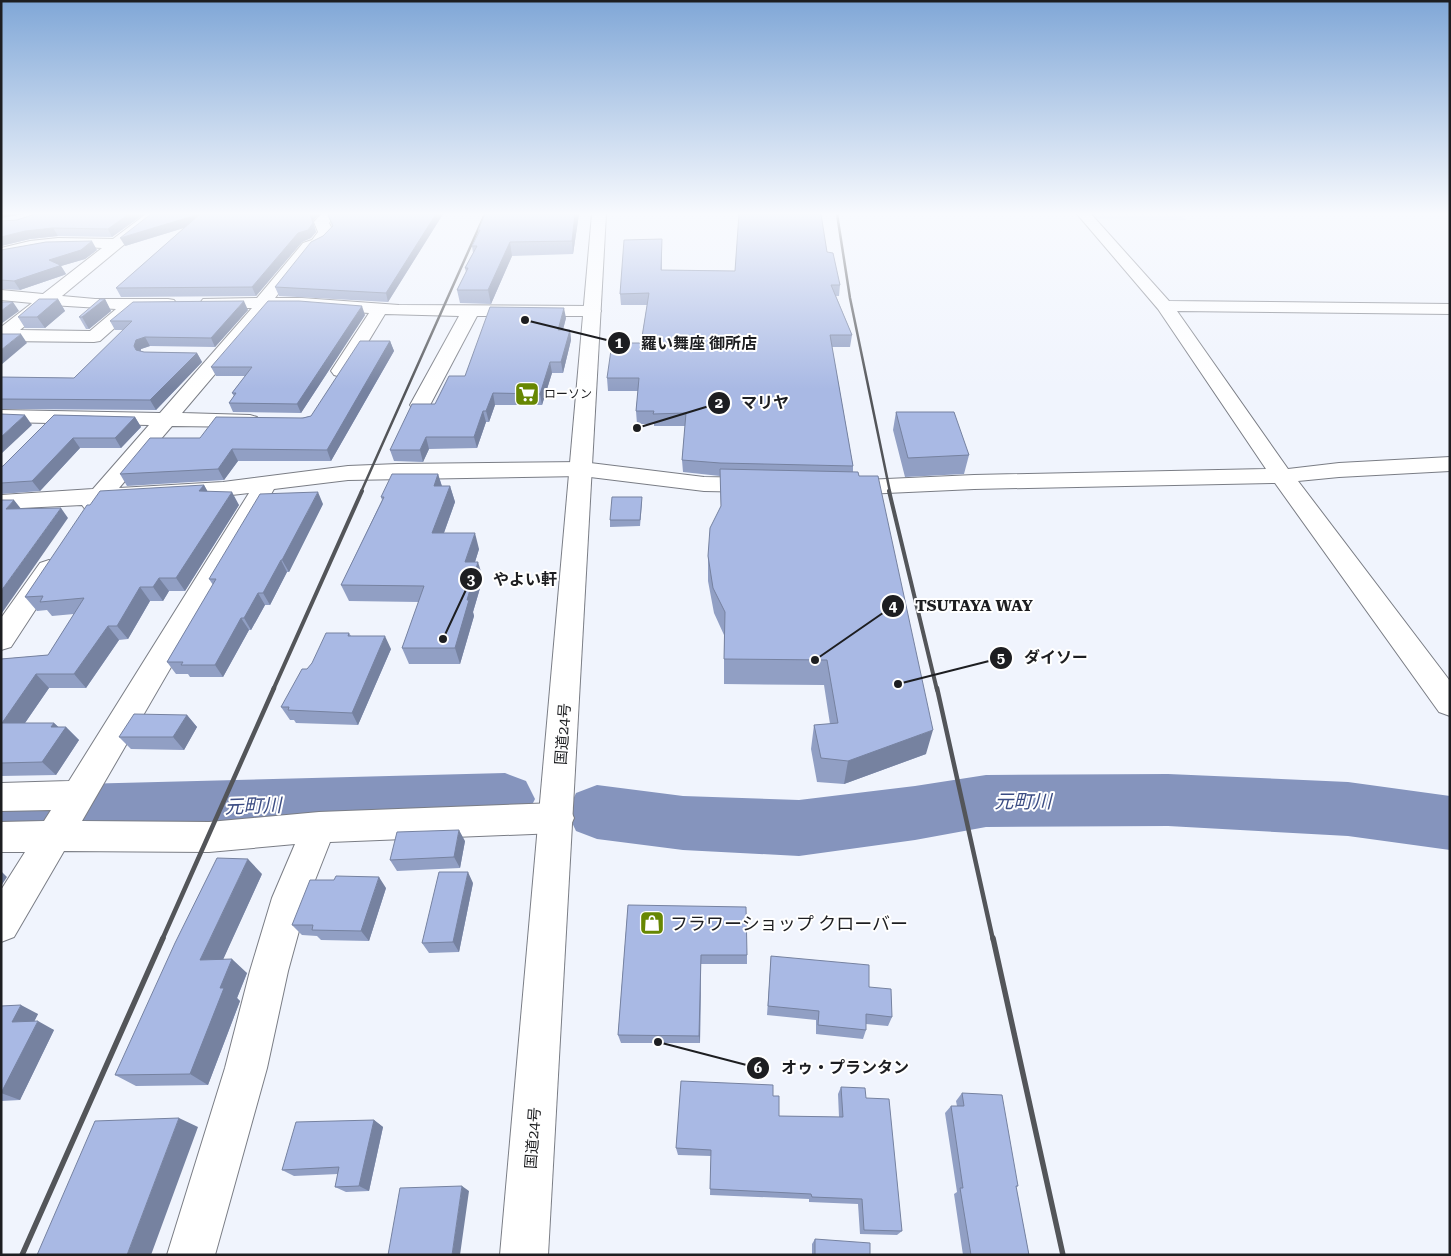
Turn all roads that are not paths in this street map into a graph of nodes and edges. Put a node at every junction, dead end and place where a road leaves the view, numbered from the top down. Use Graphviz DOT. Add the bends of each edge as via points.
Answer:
graph roads {
  1 [pos="80,273"];
  2 [pos="286,273"];
  3 [pos="595,273"];
  4 [pos="1135,273"];
  5 [pos="1,295"];
  6 [pos="48,299"];
  7 [pos="266,303"];
  8 [pos="132,304"];
  9 [pos="1164,306"];
  10 [pos="380,309"];
  11 [pos="1450,309"];
  12 [pos="471,310"];
  13 [pos="592,311"];
  14 [pos="1,336"];
  15 [pos="194,354"];
  16 [pos="221,354"];
  17 [pos="329,389"];
  18 [pos="420,405"];
  19 [pos="1,416"];
  20 [pos="54,417"];
  21 [pos="165,420"];
  22 [pos="270,421"];
  23 [pos="34,437"];
  24 [pos="1450,464"];
  25 [pos="582,469"];
  26 [pos="1282,476"];
  27 [pos="266,484"];
  28 [pos="779,486"];
  29 [pos="826,487"];
  30 [pos="99,495"];
  31 [pos="1,502"];
  32 [pos="82,520"];
  33 [pos="61,552"];
  34 [pos="1,640"];
  35 [pos="1450,704"];
  36 [pos="77,795"];
  37 [pos="1,797"];
  38 [pos="557,818"];
  39 [pos="319,827"];
  40 [pos="53,836"];
  41 [pos="1,837"];
  42 [pos="1,924"];
  43 [pos="191,1255"];
  44 [pos="524,1255"];
  1 -- 6 [label="main road"];
  2 -- 7 [label="main road" via="266,297"];
  3 -- 13 [label="main road, 国道24号"];
  4 -- 9 [label="main road"];
  5 -- 6 [label="main road"];
  6 -- 8 [label="main road"];
  6 -- 14 [label="main road"];
  7 -- 8 [label="main road"];
  7 -- 10 [label="main road"];
  7 -- 16 [label="main road"];
  8 -- 14 [label="main road" via="94,337"];
  9 -- 11 [label="main road"];
  9 -- 26 [label="main road"];
  10 -- 12 [label="main road"];
  10 -- 17 [label="main road"];
  12 -- 13 [label="main road"];
  12 -- 18 [label="main road"];
  13 -- 25 [label="main road, 国道24号"];
  15 -- 16 [label="main road"];
  16 -- 21 [label="main road"];
  19 -- 20 [label="main road"];
  20 -- 21 [label="main road"];
  20 -- 23 [label="main road"];
  21 -- 22 [label="main road"];
  21 -- 30 [label="main road"];
  24 -- 26 [label="main road"];
  25 -- 27 [label="main road" via="371,472"];
  25 -- 28 [label="main road" via="704,484"];
  25 -- 38 [label="main road, 国道24号"];
  26 -- 29 [label="main road"];
  26 -- 35 [label="main road"];
  27 -- 30 [label="main road"];
  27 -- 36 [label="main road"];
  30 -- 31 [label="main road"];
  30 -- 32 [label="main road"];
  33 -- 34 [label="main road"];
  36 -- 37 [label="main road"];
  36 -- 40 [label="main road"];
  38 -- 39 [label="main road"];
  38 -- 44 [label="main road, 国道24号"];
  39 -- 40 [label="main road" via="209,837"];
  39 -- 43 [label="main road" via="290,898 246,1068"];
  40 -- 41 [label="main road"];
  40 -- 42 [label="main road"];
}
